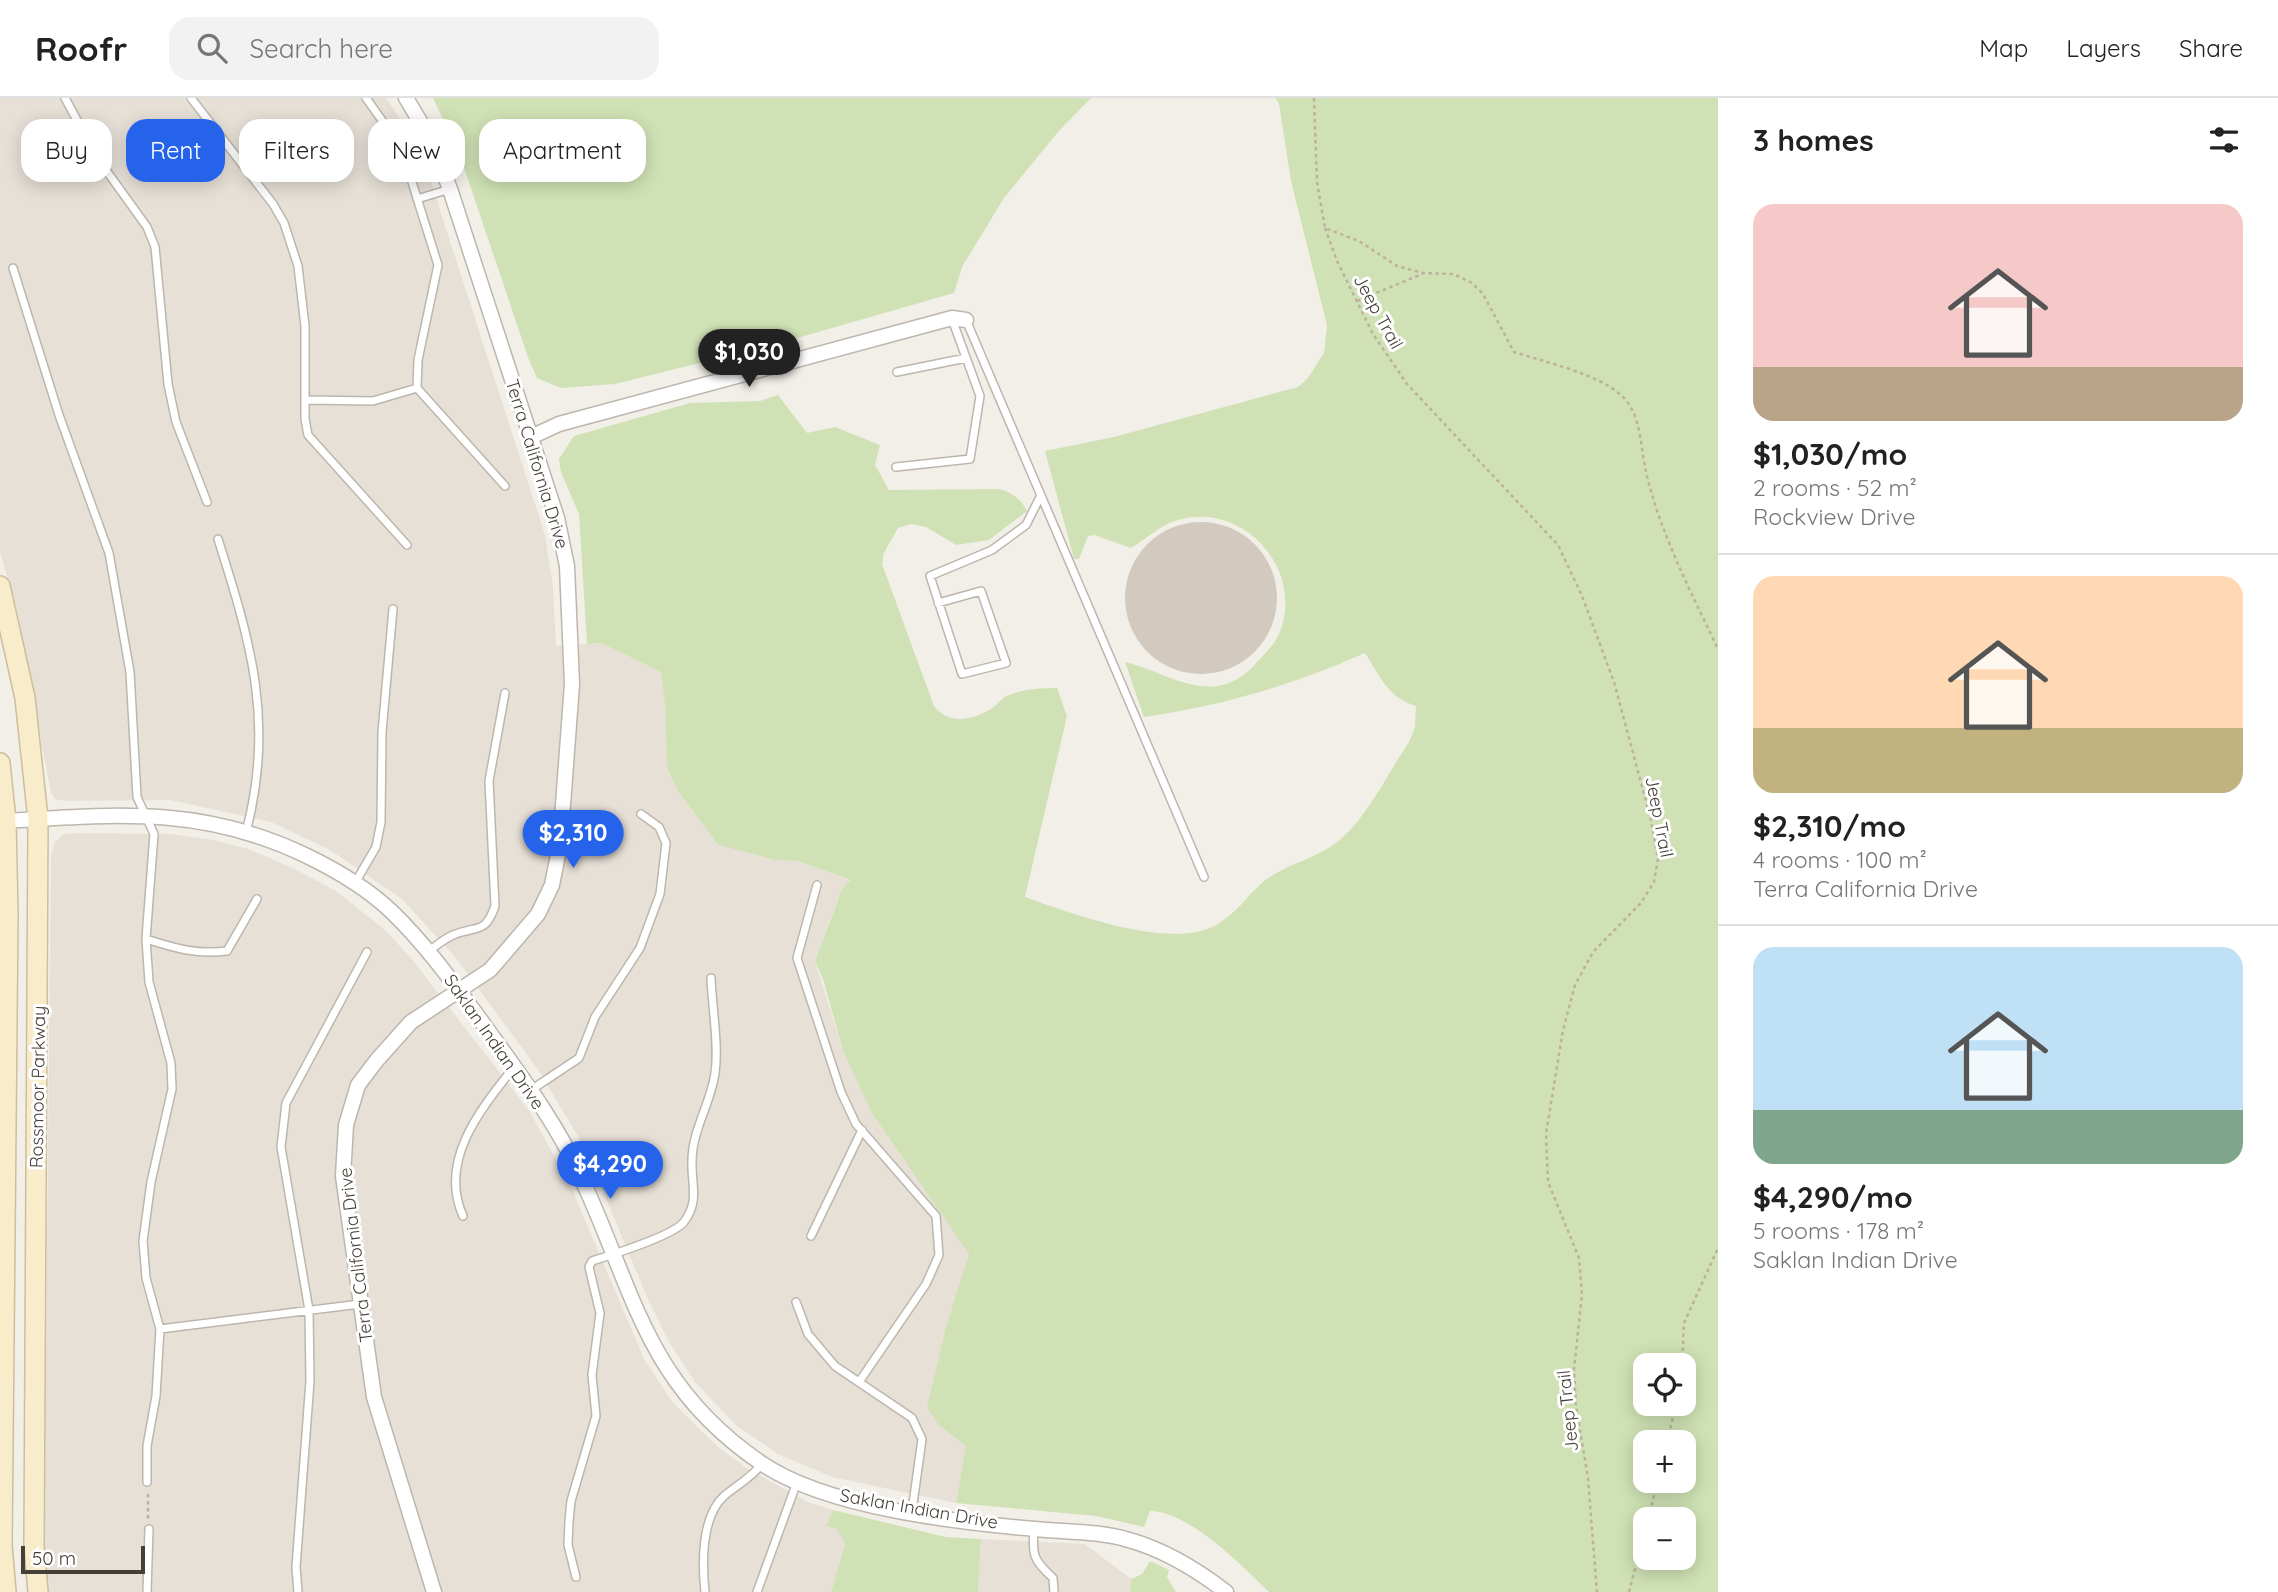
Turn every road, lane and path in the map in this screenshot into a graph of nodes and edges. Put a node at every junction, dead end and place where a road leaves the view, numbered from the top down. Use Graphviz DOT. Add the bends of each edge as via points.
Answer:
graph roads {
  1 [pos="65,98"];
  2 [pos="191,98"];
  3 [pos="366,98"];
  4 [pos="407,98"];
  5 [pos="1314,98"];
  6 [pos="450,189"];
  7 [pos="417,199"];
  8 [pos="1325,228"];
  9 [pos="13,268"];
  10 [pos="1423,273"];
  11 [pos="1357,301"];
  12 [pos="959,319"];
  13 [pos="966,358"];
  14 [pos="897,372"];
  15 [pos="417,388"];
  16 [pos="305,400"];
  17 [pos="531,437"];
  18 [pos="895,467"];
  19 [pos="505,486"];
  20 [pos="1041,495"];
  21 [pos="207,502"];
  22 [pos="218,539"];
  23 [pos="407,545"];
  24 [pos="0,586"];
  25 [pos="939,603"];
  26 [pos="393,609"];
  27 [pos="1718,649"];
  28 [pos="505,693"];
  29 [pos="0,763"];
  30 [pos="641,814"];
  31 [pos="145,816"];
  32 [pos="38,819"];
  33 [pos="6,821"];
  34 [pos="246,832"];
  35 [pos="1204,877"];
  36 [pos="355,883"];
  37 [pos="817,886"];
  38 [pos="257,899"];
  39 [pos="146,939"];
  40 [pos="429,951"];
  41 [pos="367,952"];
  42 [pos="711,978"];
  43 [pos="459,991"];
  44 [pos="514,1067"];
  45 [pos="530,1091"];
  46 [pos="862,1129"];
  47 [pos="463,1216"];
  48 [pos="811,1236"];
  49 [pos="1718,1248"];
  50 [pos="613,1255"];
  51 [pos="796,1302"];
  52 [pos="360,1304"];
  53 [pos="309,1310"];
  54 [pos="160,1329"];
  55 [pos="1683,1353"];
  56 [pos="859,1382"];
  57 [pos="2,1395"];
  58 [pos="762,1464"];
  59 [pos="147,1482"];
  60 [pos="798,1482"];
  61 [pos="912,1511"];
  62 [pos="149,1529"];
  63 [pos="1034,1529"];
  64 [pos="1635,1570"];
  65 [pos="576,1577"];
  66 [pos="6,1592"];
  67 [pos="38,1592"];
  68 [pos="147,1592"];
  69 [pos="298,1592"];
  70 [pos="434,1592"];
  71 [pos="705,1592"];
  72 [pos="757,1592"];
  73 [pos="1054,1592"];
  74 [pos="1226,1592"];
  75 [pos="1597,1592"];
  76 [pos="1629,1592"];
  1 -- 21 [label="lane" via="155,247 168,384 176,422"];
  2 -- 16 [label="lane" via="284,223 301,291"];
  3 -- 7 [label="lane" via="401,147"];
  4 -- 6 [label="street, Terra California Drive" via="431,140"];
  5 -- 8 [label="path, Jeep Trail" via="1317,182"];
  6 -- 7 [label="lane"];
  6 -- 17 [label="street, Terra California Drive"];
  7 -- 15 [label="lane" via="438,265 418,360"];
  8 -- 10 [label="path" via="1359,241 1397,266"];
  8 -- 11 [label="path, Jeep Trail"];
  9 -- 31 [label="lane" via="109,553 130,671 137,797"];
  10 -- 11 [label="path"];
  10 -- 27 [label="path" via="1453,274 1472,283 1483,294 1514,352 1602,383 1623,396 1634,414 1663,527"];
  11 -- 75 [label="path, Jeep Trail" via="1407,384 1558,544 1614,682 1658,859 1654,882 1641,903 1593,952 1575,985 1546,1133 1548,1182 1579,1258 1582,1295 1574,1369"];
  12 -- 13 [label="lane"];
  12 -- 17 [label="street" via="559,424"];
  12 -- 20 [label="lane"];
  13 -- 14 [label="lane"];
  13 -- 18 [label="lane" via="980,396 970,459"];
  15 -- 16 [label="lane" via="373,401"];
  15 -- 19 [label="lane"];
  16 -- 23 [label="lane" via="308,435"];
  17 -- 43 [label="street, Terra California Drive" via="557,518 568,578 572,684 560,845 552,885 538,914 490,970"];
  20 -- 25 [label="lane" via="1026,525 992,550 930,576"];
  20 -- 35 [label="lane"];
  22 -- 34 [label="lane" via="255,666 260,733 256,795"];
  24 -- 32 [label="street, Rossmoor Parkway" via="25,698"];
  25 -- 25 [label="lane" via="962,674 1006,663 981,591"];
  26 -- 36 [label="lane" via="382,732 381,822 376,847"];
  28 -- 40 [label="lane" via="489,781 495,906 483,928 452,936"];
  29 -- 33 [label="street, Rossmoor Parkway"];
  30 -- 45 [label="lane" via="659,827 666,843 660,894 640,948 600,1009 579,1058"];
  31 -- 32 [label="street, Saklan Indian Drive"];
  31 -- 34 [label="street, Saklan Indian Drive" via="199,820"];
  31 -- 39 [label="lane" via="153,834"];
  32 -- 33 [label="street, Saklan Indian Drive"];
  32 -- 67 [label="street, Rossmoor Parkway" via="34,1531"];
  33 -- 57 [label="street, Rossmoor Parkway"];
  34 -- 36 [label="street, Saklan Indian Drive" via="289,848"];
  36 -- 40 [label="street, Saklan Indian Drive" via="390,909"];
  37 -- 46 [label="lane" via="797,958 841,1092"];
  38 -- 39 [label="lane" via="227,951 185,951"];
  39 -- 54 [label="lane" via="149,982 171,1063 169,1110 151,1182 143,1241 146,1279"];
  40 -- 43 [label="street, Saklan Indian Drive"];
  41 -- 53 [label="lane" via="286,1103 281,1147"];
  42 -- 50 [label="lane" via="715,1073 691,1161 694,1207 682,1225"];
  43 -- 44 [label="street, Saklan Indian Drive"];
  43 -- 52 [label="street, Terra California Drive" via="411,1022 358,1085 346,1125 344,1176"];
  44 -- 45 [label="street, Saklan Indian Drive"];
  44 -- 47 [label="lane" via="481,1110 458,1157 453,1185"];
  45 -- 50 [label="street, Saklan Indian Drive" via="580,1175"];
  46 -- 48 [label="lane"];
  46 -- 56 [label="lane" via="936,1216 939,1255 926,1284"];
  49 -- 55 [label="path" via="1684,1323"];
  50 -- 58 [label="street, Saklan Indian Drive" via="655,1352 677,1385 722,1433"];
  50 -- 65 [label="lane" via="592,1261 589,1267 600,1313 593,1375 596,1416 571,1501 568,1545"];
  51 -- 56 [label="lane" via="817,1348"];
  52 -- 53 [label="lane"];
  52 -- 70 [label="street, Terra California Drive" via="374,1398"];
  53 -- 54 [label="lane"];
  53 -- 69 [label="lane" via="310,1381"];
  54 -- 59 [label="lane"];
  56 -- 61 [label="lane" via="912,1418 922,1439"];
  57 -- 66 [label="street, Rossmoor Parkway"];
  58 -- 60 [label="street, Saklan Indian Drive"];
  58 -- 71 [label="lane" via="722,1498 710,1521 702,1562"];
  59 -- 62 [label="path"];
  60 -- 61 [label="street, Saklan Indian Drive"];
  60 -- 72 [label="lane"];
  61 -- 63 [label="street, Saklan Indian Drive"];
  62 -- 68 [label="lane"];
  63 -- 73 [label="lane" via="1032,1553 1053,1578"];
  63 -- 74 [label="street, Saklan Indian Drive" via="1129,1540 1197,1570"];
  64 -- 76 [label="path"];
}
